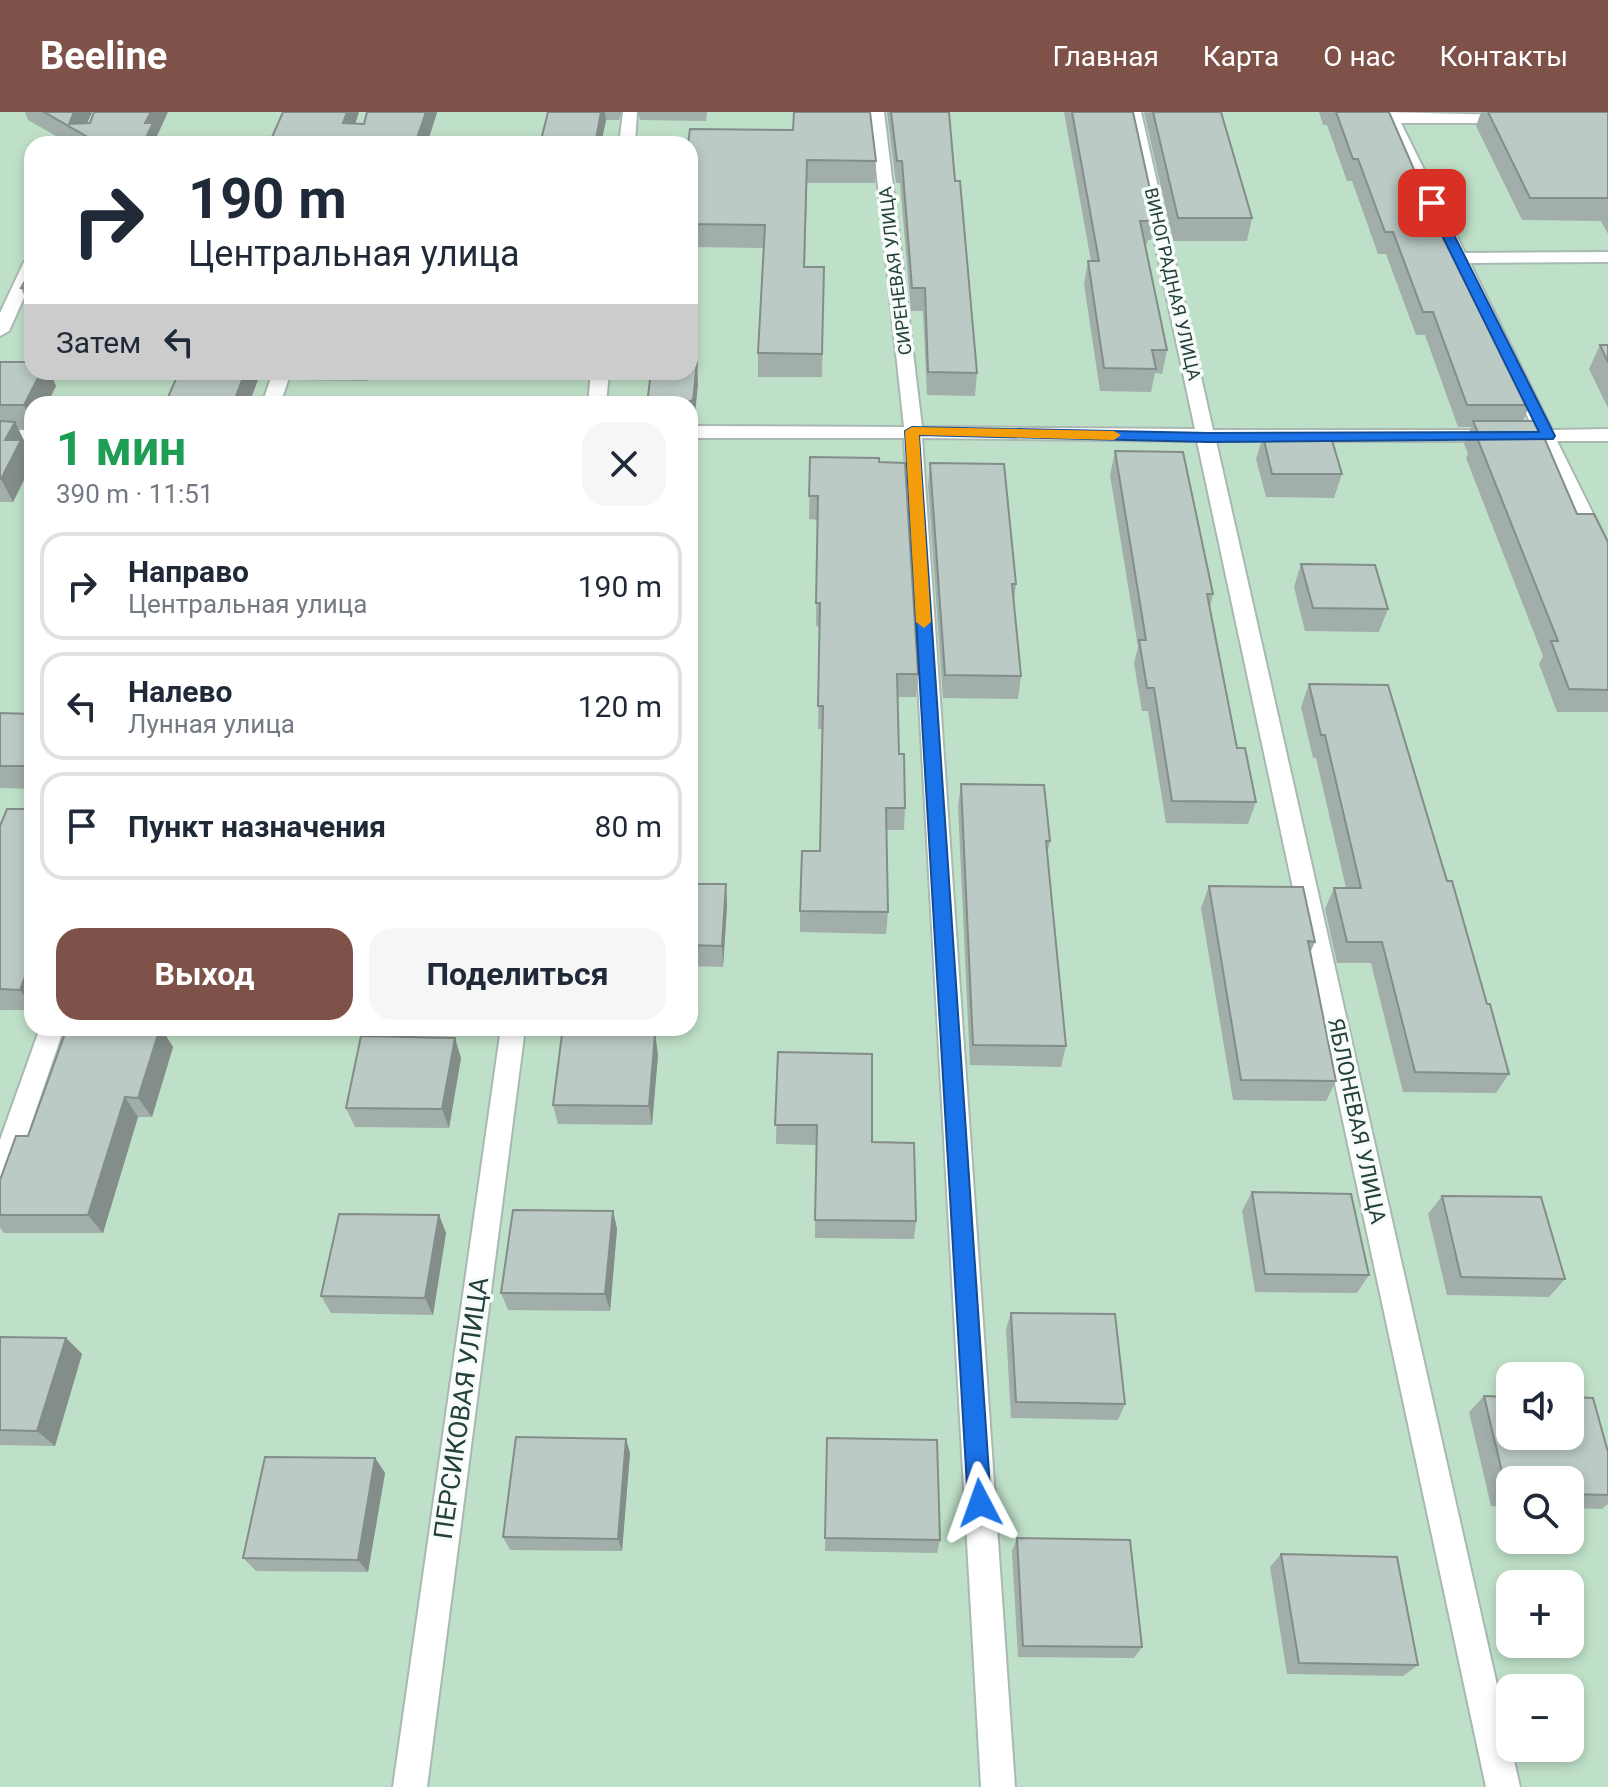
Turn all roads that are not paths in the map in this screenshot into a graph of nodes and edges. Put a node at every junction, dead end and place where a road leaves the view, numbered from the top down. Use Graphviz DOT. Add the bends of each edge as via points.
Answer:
graph roads {
  1 [pos="630,112"];
  2 [pos="877,112"];
  3 [pos="1134,112"];
  4 [pos="1390,116"];
  5 [pos="1531,119"];
  6 [pos="628,136"];
  7 [pos="1608,257"];
  8 [pos="1459,258"];
  9 [pos="24,279"];
  10 [pos="0,331"];
  11 [pos="912,431"];
  12 [pos="698,432"];
  13 [pos="1608,435"];
  14 [pos="0,436"];
  15 [pos="24,436"];
  16 [pos="1548,436"];
  17 [pos="1210,446"];
  18 [pos="1608,564"];
  19 [pos="49,1036"];
  20 [pos="512,1036"];
  21 [pos="0,1177"];
  22 [pos="410,1787"];
  23 [pos="998,1787"];
  24 [pos="1503,1787"];
  1 -- 6 [label="street"];
  2 -- 11 [label="street, СИРЕНЕВАЯ УЛИЦА"];
  3 -- 17 [label="street, ВИНОГРАДНАЯ УЛИЦА"];
  4 -- 5 [label="street"];
  4 -- 8 [label="street"];
  7 -- 8 [label="street"];
  8 -- 16 [label="street"];
  9 -- 10 [label="street"];
  11 -- 12 [label="street"];
  11 -- 17 [label="street"];
  11 -- 23 [label="street, СИРЕНЕВАЯ УЛИЦА"];
  13 -- 16 [label="street"];
  14 -- 15 [label="street"];
  16 -- 17 [label="street"];
  16 -- 18 [label="street"];
  17 -- 24 [label="street, ЯБЛОНЕВАЯ УЛИЦА"];
  19 -- 21 [label="street"];
  20 -- 22 [label="street, ПЕРСИКОВАЯ УЛИЦА"];
}
